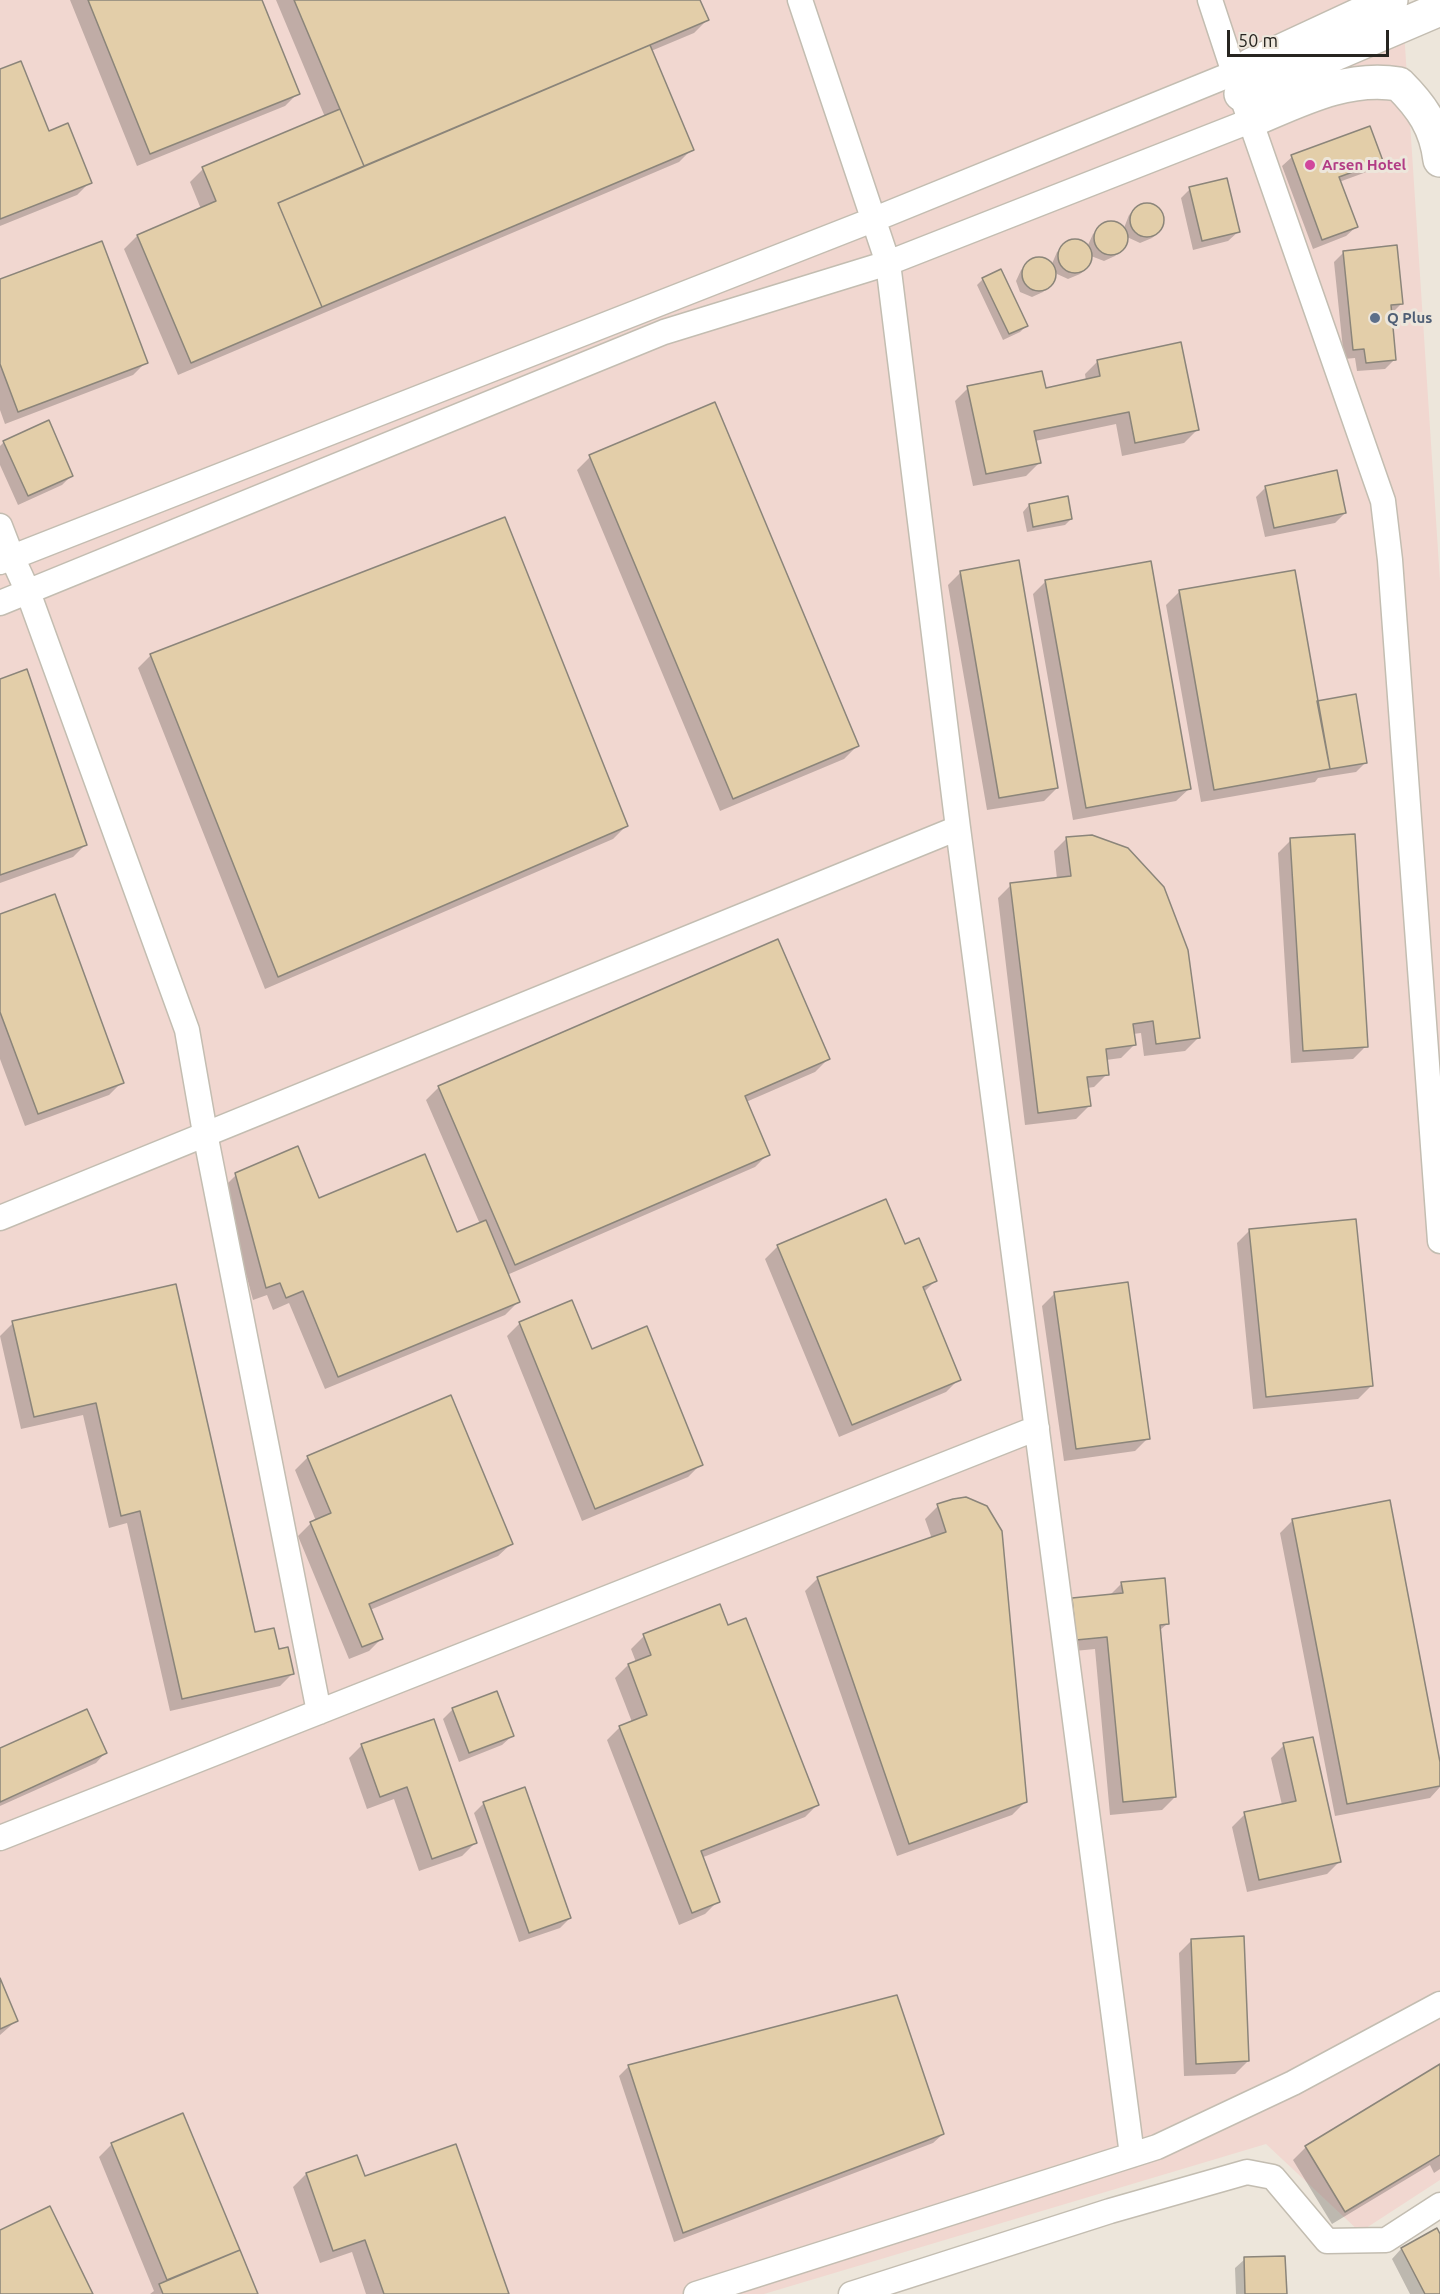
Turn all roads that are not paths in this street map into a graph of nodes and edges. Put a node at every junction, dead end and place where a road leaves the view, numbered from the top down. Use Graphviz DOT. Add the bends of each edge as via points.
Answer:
graph roads {
  1 [pos="800,0"];
  2 [pos="1210,0"];
  3 [pos="1440,9"];
  4 [pos="1400,20"];
  5 [pos="1440,22"];
  6 [pos="1242,98"];
  7 [pos="1440,160"];
  8 [pos="875,219"];
  9 [pos="888,263"];
  10 [pos="0,526"];
  11 [pos="6,560"];
  12 [pos="28,592"];
  13 [pos="0,603"];
  14 [pos="958,828"];
  15 [pos="205,1132"];
  16 [pos="0,1218"];
  17 [pos="1440,1241"];
  18 [pos="1037,1428"];
  19 [pos="319,1712"];
  20 [pos="0,1838"];
  21 [pos="1440,2004"];
  22 [pos="1132,2155"];
  23 [pos="1440,2205"];
  24 [pos="696,2294"];
  25 [pos="852,2294"];
  1 -- 8 [label="street"];
  2 -- 6 [label="street"];
  3 -- 4 [label="highway"];
  4 -- 5 [label="highway"];
  4 -- 6 [label="highway"];
  6 -- 7 [label="highway" via="1326,90 1363,82 1399,84 1421,107 1438,145"];
  6 -- 8 [label="street"];
  6 -- 9 [label="street"];
  6 -- 17 [label="street" via="1383,501"];
  8 -- 9 [label="street"];
  8 -- 11 [label="street"];
  9 -- 12 [label="street" via="664,332"];
  9 -- 14 [label="street"];
  10 -- 11 [label="street"];
  11 -- 12 [label="street"];
  12 -- 13 [label="street"];
  12 -- 15 [label="street" via="187,1030"];
  14 -- 15 [label="street"];
  14 -- 18 [label="street"];
  15 -- 16 [label="street"];
  15 -- 19 [label="street"];
  18 -- 19 [label="street"];
  18 -- 22 [label="street"];
  19 -- 20 [label="street"];
  21 -- 22 [label="street" via="1293,2083"];
  22 -- 24 [label="street"];
  23 -- 25 [label="street" via="1386,2240 1327,2241 1273,2177 1247,2172 1110,2211"];
}
